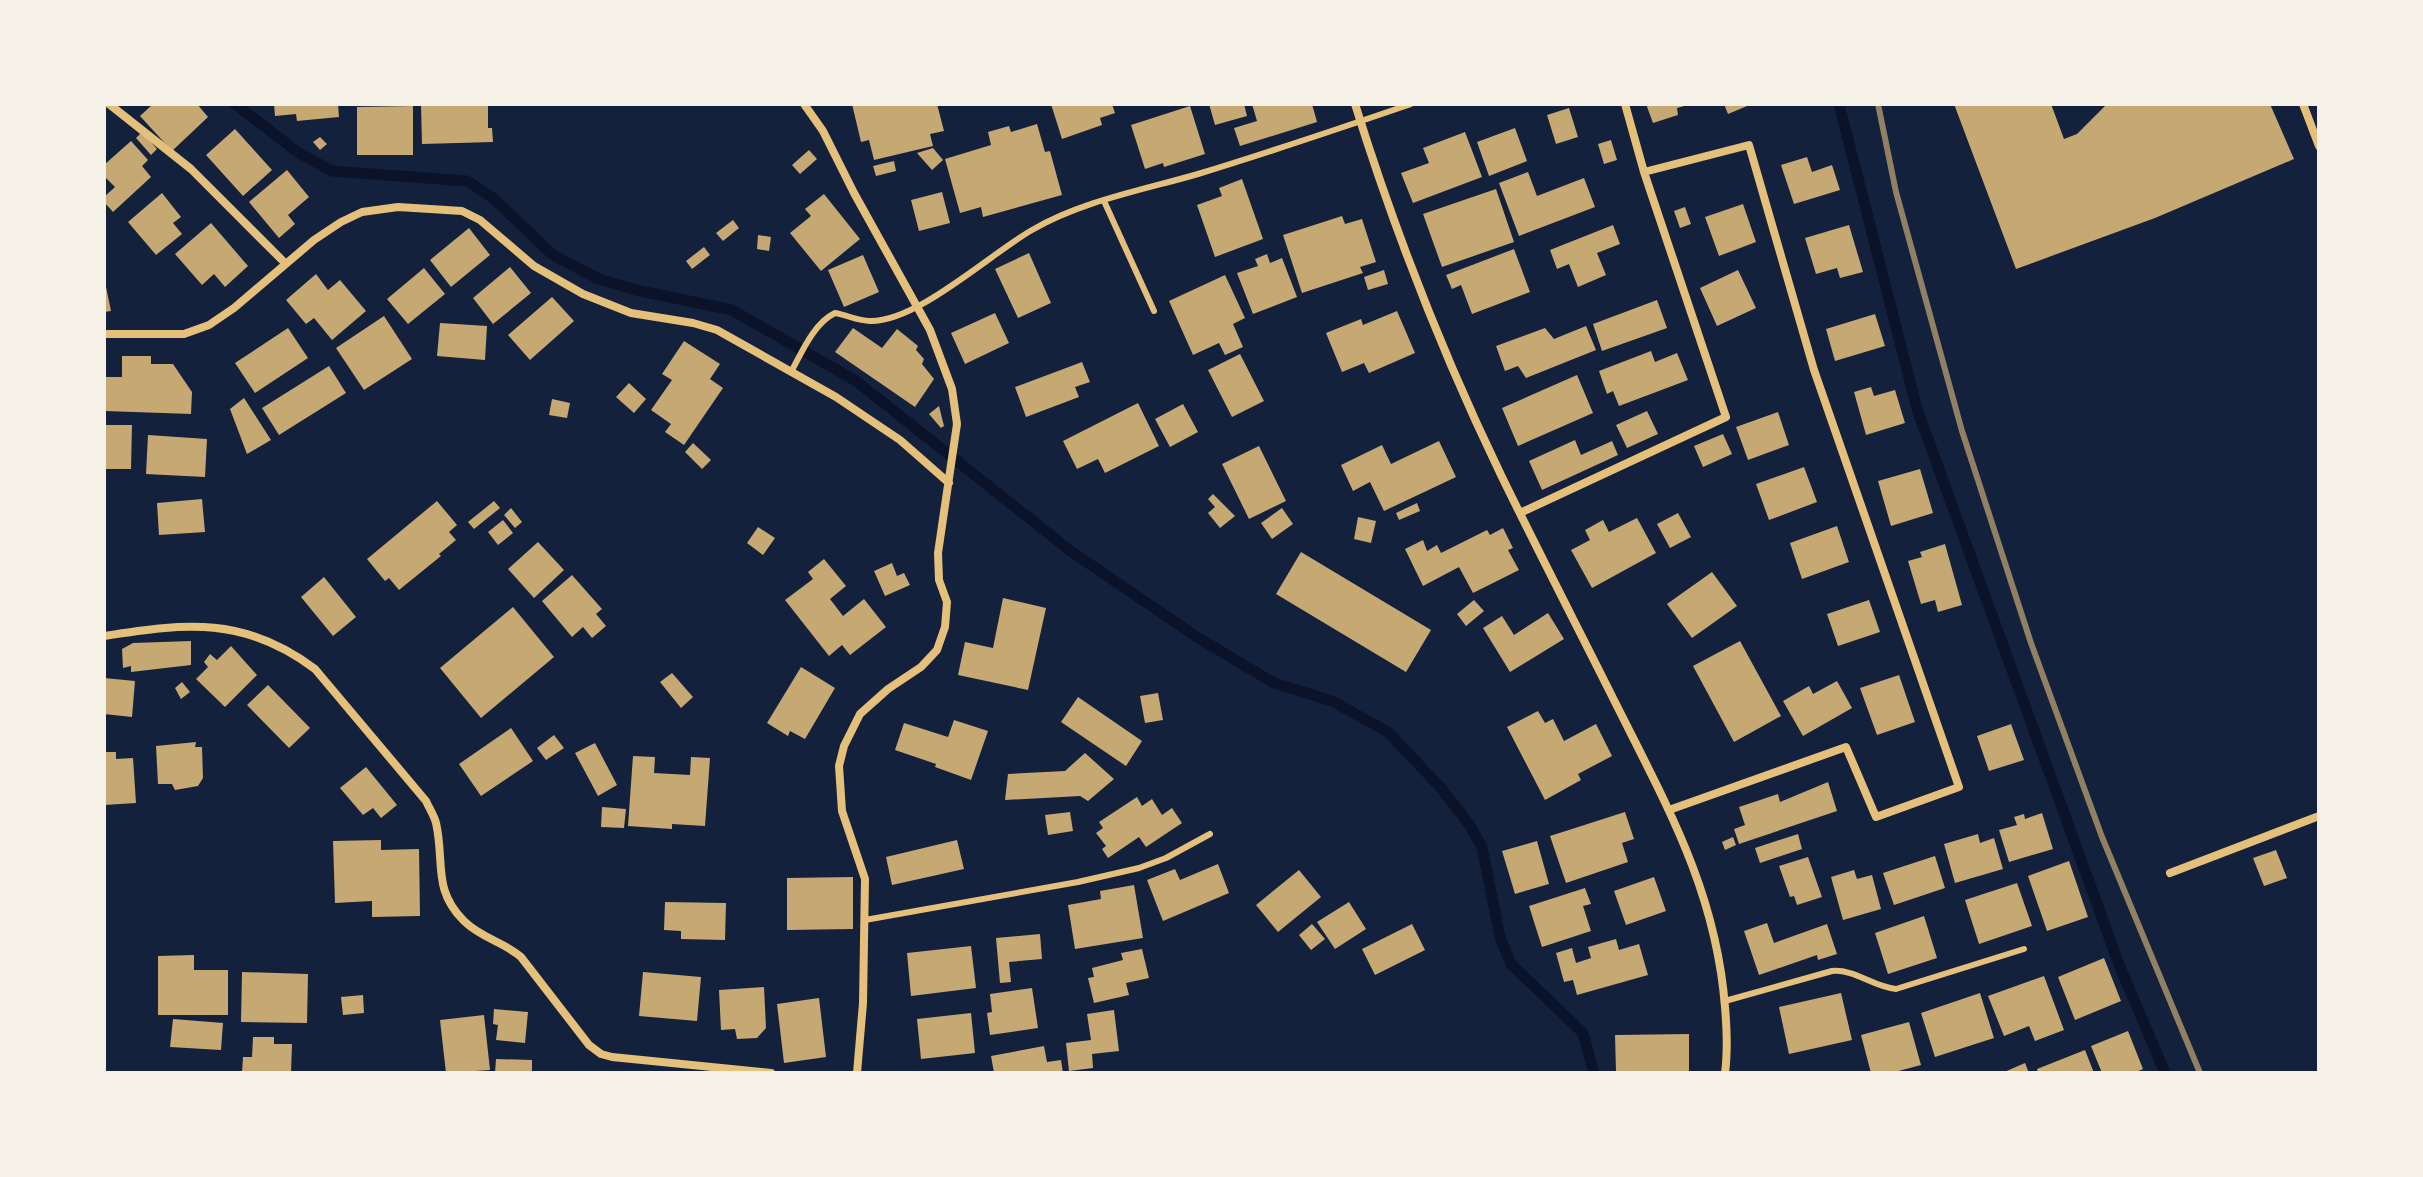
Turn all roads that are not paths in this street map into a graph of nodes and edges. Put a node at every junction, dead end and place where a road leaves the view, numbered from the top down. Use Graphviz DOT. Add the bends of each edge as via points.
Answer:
graph roads {
  1 [pos="109,104"];
  2 [pos="804,104"];
  3 [pos="1355,104"];
  4 [pos="1411,104"];
  5 [pos="1625,104"];
  6 [pos="2303,104"];
  7 [pos="1360,121"];
  8 [pos="2319,146"];
  9 [pos="1644,172"];
  10 [pos="1104,201"];
  11 [pos="286,264"];
  12 [pos="917,306"];
  13 [pos="1154,311"];
  14 [pos="104,334"];
  15 [pos="791,372"];
  16 [pos="949,483"];
  17 [pos="1520,513"];
  18 [pos="104,636"];
  19 [pos="1669,810"];
  20 [pos="2319,816"];
  21 [pos="1210,834"];
  22 [pos="2170,873"];
  23 [pos="865,920"];
  24 [pos="2024,949"];
  25 [pos="1725,1001"];
  26 [pos="771,1073"];
  27 [pos="857,1073"];
  28 [pos="1725,1073"];
  1 -- 11 [label="street" via="191,169"];
  2 -- 12 [label="street"];
  3 -- 7 [label="street"];
  4 -- 7 [label="lane"];
  5 -- 9 [label="street"];
  6 -- 8 [label="street"];
  7 -- 10 [label="lane"];
  7 -- 17 [label="street" via="1416,278"];
  9 -- 17 [label="street" via="1726,417"];
  9 -- 19 [label="street" via="1749,145 1814,370 1959,787 1876,817 1846,747"];
  10 -- 12 [label="lane" via="1000,248"];
  10 -- 13 [label="lane"];
  11 -- 14 [label="street" via="209,325 184,334"];
  11 -- 15 [label="street" via="362,212 398,207 462,211 534,266 583,294 631,313 717,330"];
  12 -- 15 [label="lane" via="870,321 835,313 827,317"];
  12 -- 16 [label="street" via="952,389 956,439"];
  15 -- 16 [label="street" via="900,440"];
  16 -- 23 [label="street" via="938,553 947,602 937,650 860,714 839,766 842,811 865,879"];
  17 -- 19 [label="street"];
  18 -- 26 [label="street" via="203,625 242,630 292,652 315,669 426,801 435,820 443,892 456,912 481,936 521,957 589,1045 612,1057"];
  19 -- 25 [label="street" via="1709,911"];
  20 -- 22 [label="street"];
  21 -- 23 [label="lane" via="1139,868"];
  23 -- 27 [label="street"];
  24 -- 25 [label="lane" via="1896,989 1844,970"];
  25 -- 28 [label="street"];
}
